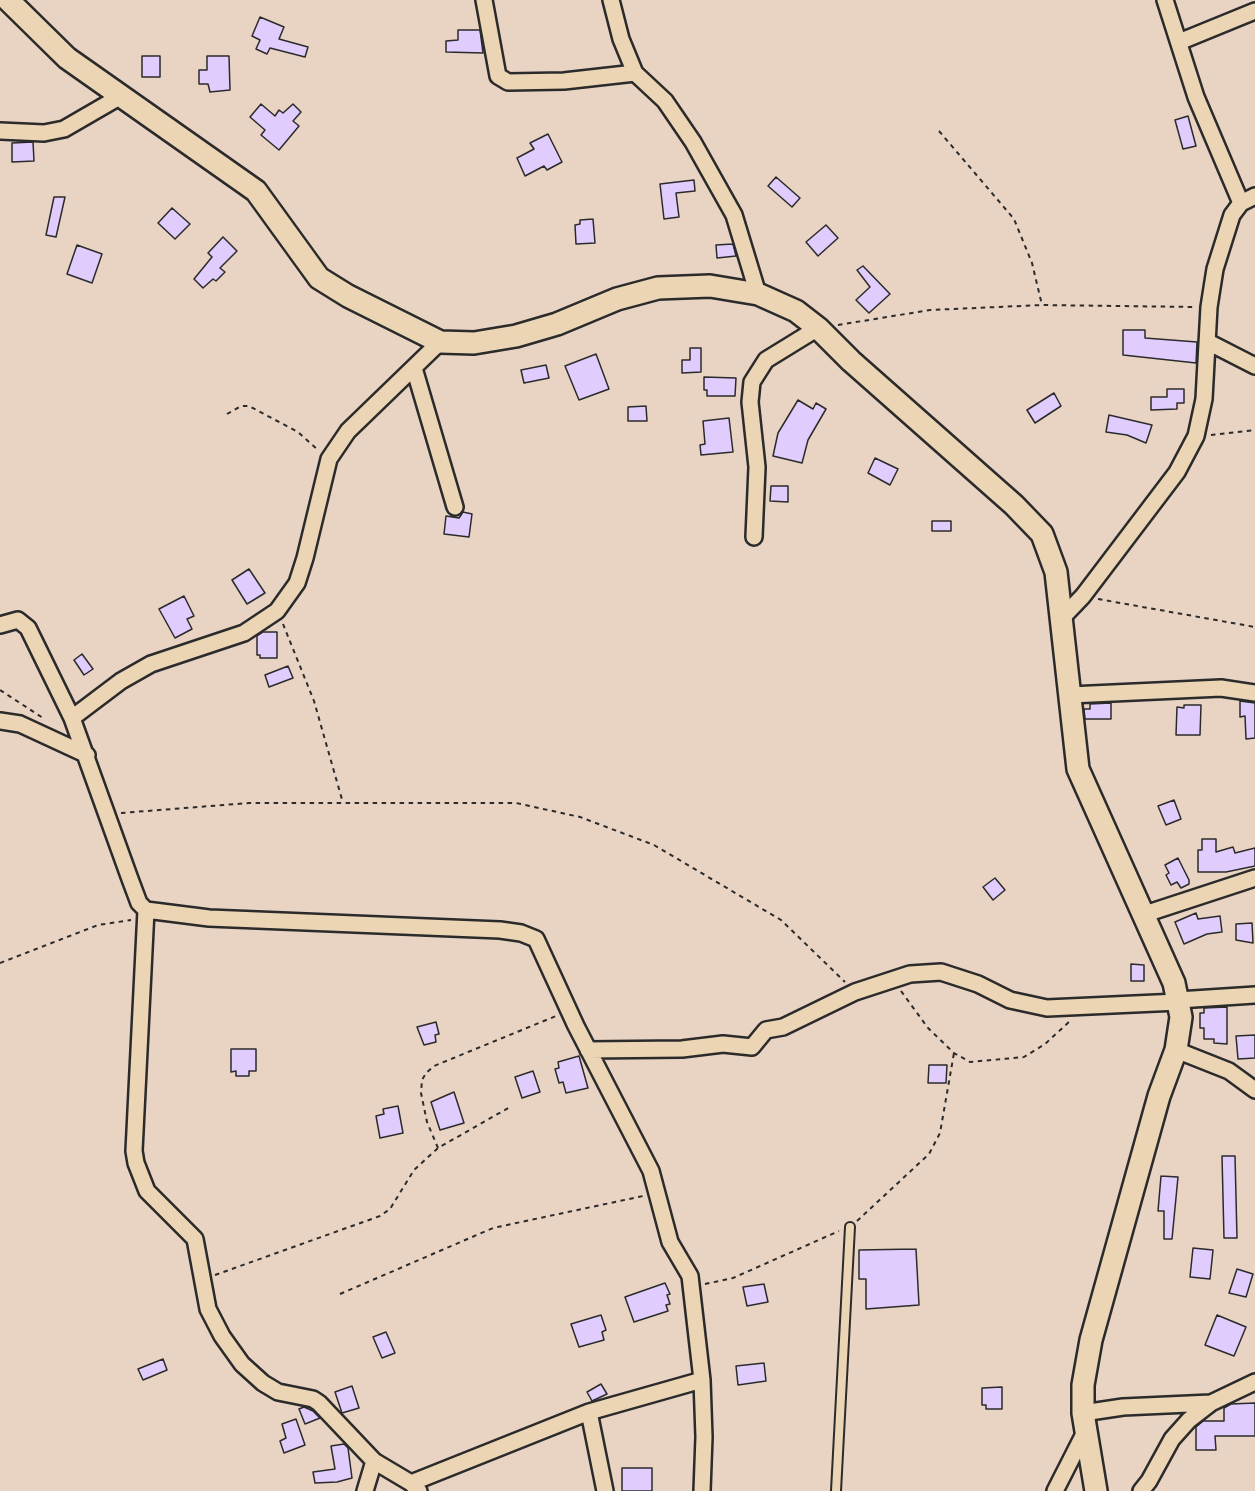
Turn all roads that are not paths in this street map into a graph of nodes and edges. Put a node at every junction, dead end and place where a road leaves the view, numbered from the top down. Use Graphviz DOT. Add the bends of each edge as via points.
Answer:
graph roads {
  1 [pos="8,0"];
  2 [pos="484,0"];
  3 [pos="611,0"];
  4 [pos="1165,0"];
  5 [pos="1255,11"];
  6 [pos="1179,42"];
  7 [pos="635,73"];
  8 [pos="122,96"];
  9 [pos="0,131"];
  10 [pos="1248,200"];
  11 [pos="758,294"];
  12 [pos="818,328"];
  13 [pos="440,342"];
  14 [pos="1208,342"];
  15 [pos="1255,366"];
  16 [pos="414,368"];
  17 [pos="456,507"];
  18 [pos="754,537"];
  19 [pos="1060,620"];
  20 [pos="0,625"];
  21 [pos="1255,693"];
  22 [pos="1071,694"];
  23 [pos="72,718"];
  24 [pos="0,721"];
  25 [pos="87,755"];
  26 [pos="1255,878"];
  27 [pos="146,914"];
  28 [pos="1142,915"];
  29 [pos="1255,995"];
  30 [pos="1178,1001"];
  31 [pos="588,1050"];
  32 [pos="1176,1050"];
  33 [pos="1255,1090"];
  34 [pos="849,1227"];
  35 [pos="702,1380"];
  36 [pos="1255,1382"];
  37 [pos="1211,1403"];
  38 [pos="589,1412"];
  39 [pos="1084,1423"];
  40 [pos="374,1461"];
  41 [pos="415,1487"];
  42 [pos="365,1491"];
  43 [pos="605,1491"];
  44 [pos="702,1491"];
  45 [pos="836,1491"];
  46 [pos="1055,1491"];
  47 [pos="1096,1491"];
  48 [pos="1141,1491"];
  1 -- 8 [label="street" via="67,58"];
  2 -- 7 [label="street" via="498,76 508,82"];
  3 -- 7 [label="street"];
  4 -- 6 [label="street"];
  5 -- 6 [label="street"];
  6 -- 10 [label="street" via="1196,97"];
  7 -- 11 [label="street" via="665,101 729,206"];
  8 -- 9 [label="street" via="64,129 44,133"];
  8 -- 13 [label="street" via="256,191 318,278"];
  10 -- 14 [label="street" via="1236,207 1215,269"];
  11 -- 12 [label="street" via="796,311"];
  11 -- 13 [label="street" via="710,286 658,288 516,336 474,343"];
  12 -- 18 [label="street" via="766,360 752,382 750,402 757,467"];
  12 -- 19 [label="street" via="1042,534 1056,572"];
  13 -- 16 [label="street"];
  14 -- 15 [label="street"];
  14 -- 19 [label="street" via="1204,399 1196,436 1177,472 1083,596"];
  16 -- 17 [label="street"];
  16 -- 23 [label="street" via="348,431 329,459 297,584 277,611 244,633 151,664"];
  19 -- 22 [label="street"];
  20 -- 23 [label="street" via="18,620 28,628"];
  21 -- 22 [label="street" via="1221,687"];
  22 -- 28 [label="street" via="1078,769"];
  23 -- 25 [label="street"];
  24 -- 25 [label="street" via="20,724"];
  25 -- 27 [label="street"];
  26 -- 28 [label="street"];
  27 -- 31 [label="street" via="521,933 536,939"];
  27 -- 40 [label="street" via="136,1163 147,1191 195,1239 208,1309 242,1364 278,1392 319,1403"];
  28 -- 30 [label="street" via="1174,983"];
  29 -- 30 [label="street"];
  30 -- 31 [label="street" via="1047,1008 1010,1000 940,972 894,978 855,992 783,1027 765,1030 752,1047 723,1044 682,1049"];
  30 -- 32 [label="street" via="1181,1017"];
  31 -- 35 [label="street" via="651,1171 670,1242 690,1276"];
  32 -- 33 [label="street" via="1229,1071"];
  32 -- 39 [label="street" via="1159,1096 1091,1340 1083,1385"];
  34 -- 45 [label="lane"];
  35 -- 38 [label="street"];
  35 -- 44 [label="street"];
  36 -- 37 [label="street"];
  37 -- 39 [label="street" via="1123,1407"];
  37 -- 48 [label="street" via="1172,1439"];
  38 -- 41 [label="street"];
  38 -- 43 [label="street"];
  39 -- 46 [label="street"];
  39 -- 47 [label="street"];
  40 -- 41 [label="street"];
  40 -- 42 [label="street"];
}
